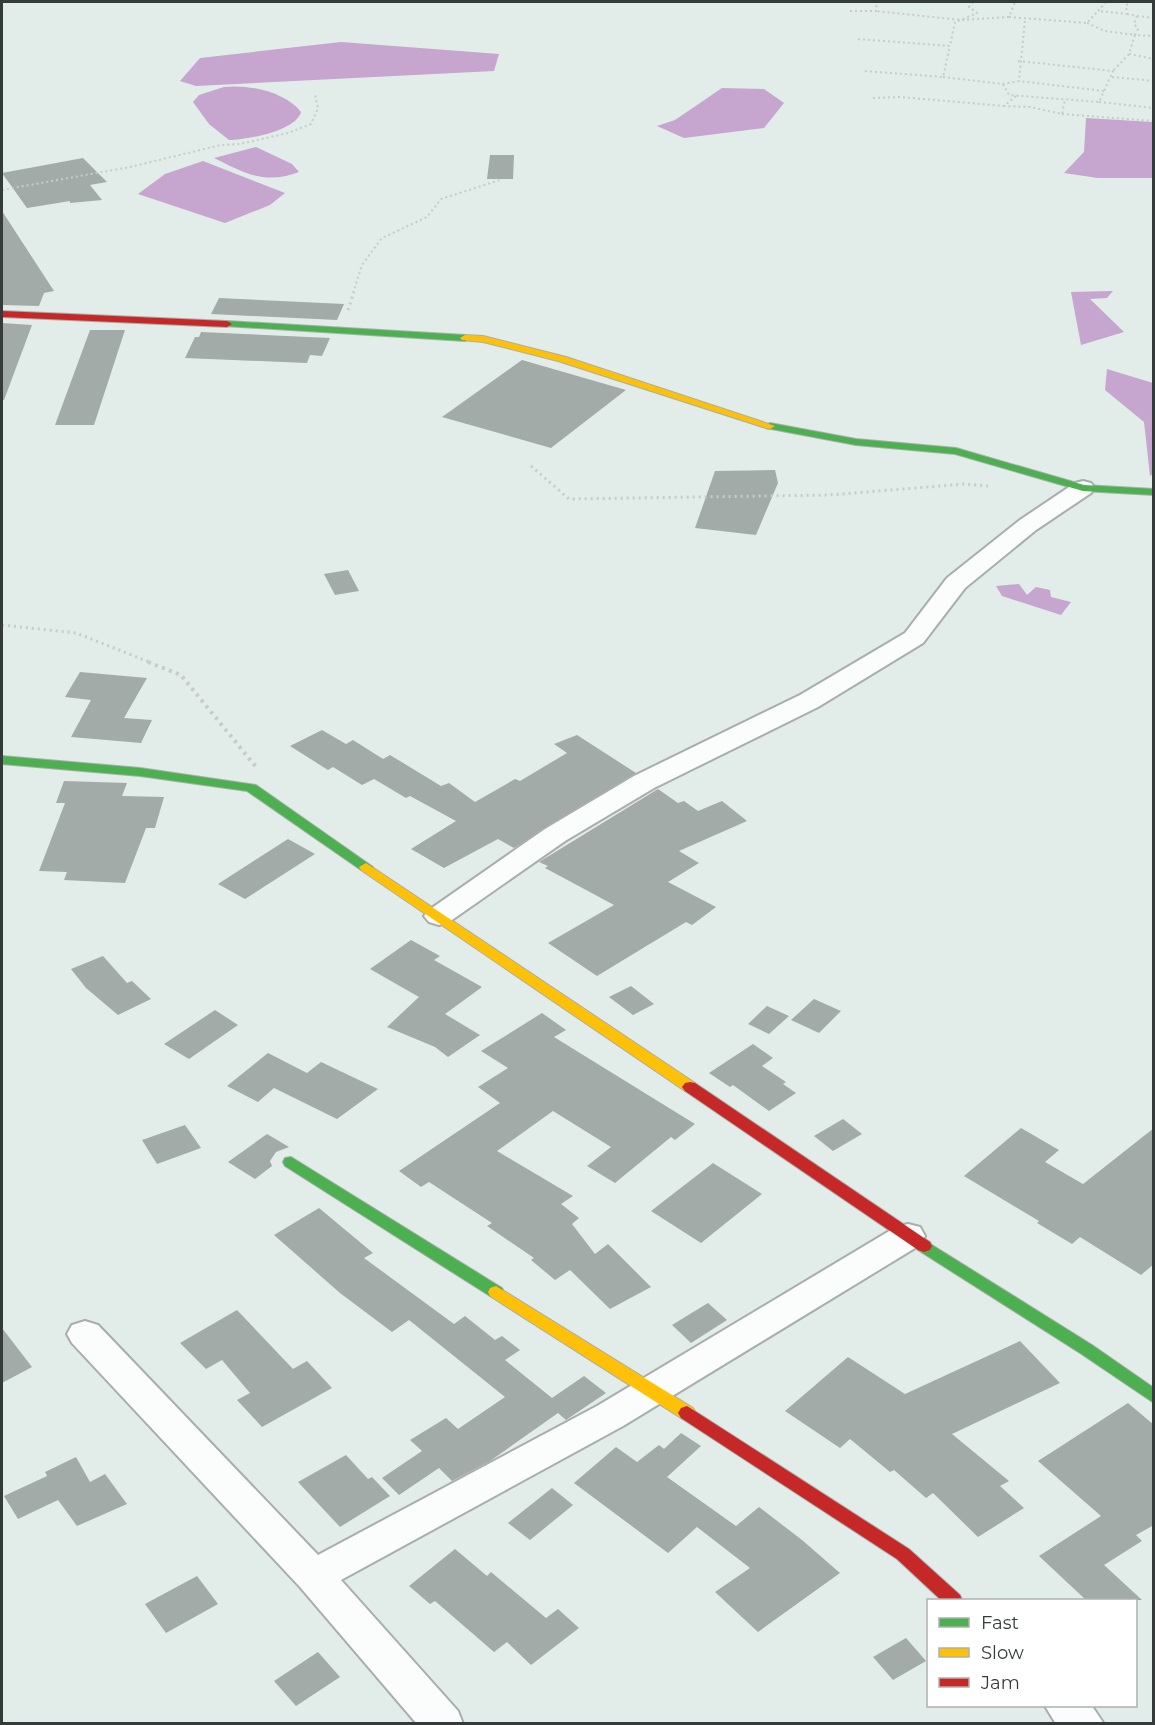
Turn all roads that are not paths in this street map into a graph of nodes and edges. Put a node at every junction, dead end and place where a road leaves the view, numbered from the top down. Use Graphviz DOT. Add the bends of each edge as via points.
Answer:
graph roads {
  1 [pos="2,315"];
  2 [pos="1083,488"];
  3 [pos="1154,492"];
  4 [pos="2,760"];
  5 [pos="439,916"];
  6 [pos="291,1162"];
  7 [pos="908,1236"];
  8 [pos="85,1334"];
  9 [pos="652,1389"];
  10 [pos="1154,1397"];
  11 [pos="314,1576"];
  12 [pos="952,1599"];
  13 [pos="1066,1707"];
  14 [pos="443,1724"];
  15 [pos="1084,1724"];
  1 -- 2 [label="main road" via="343,329 483,339 562,359 774,428 856,442 956,451"];
  2 -- 3 [label="main road"];
  2 -- 5 [label="street" via="1028,525 956,583 914,638 809,701 634,788 555,835"];
  4 -- 5 [label="main road" via="140,772 251,789"];
  5 -- 7 [label="main road"];
  6 -- 9 [label="main road"];
  7 -- 9 [label="street"];
  7 -- 10 [label="main road"];
  8 -- 11 [label="street"];
  9 -- 11 [label="street" via="610,1416"];
  9 -- 12 [label="main road" via="903,1554"];
  11 -- 14 [label="street"];
  13 -- 15 [label="street"];
}
